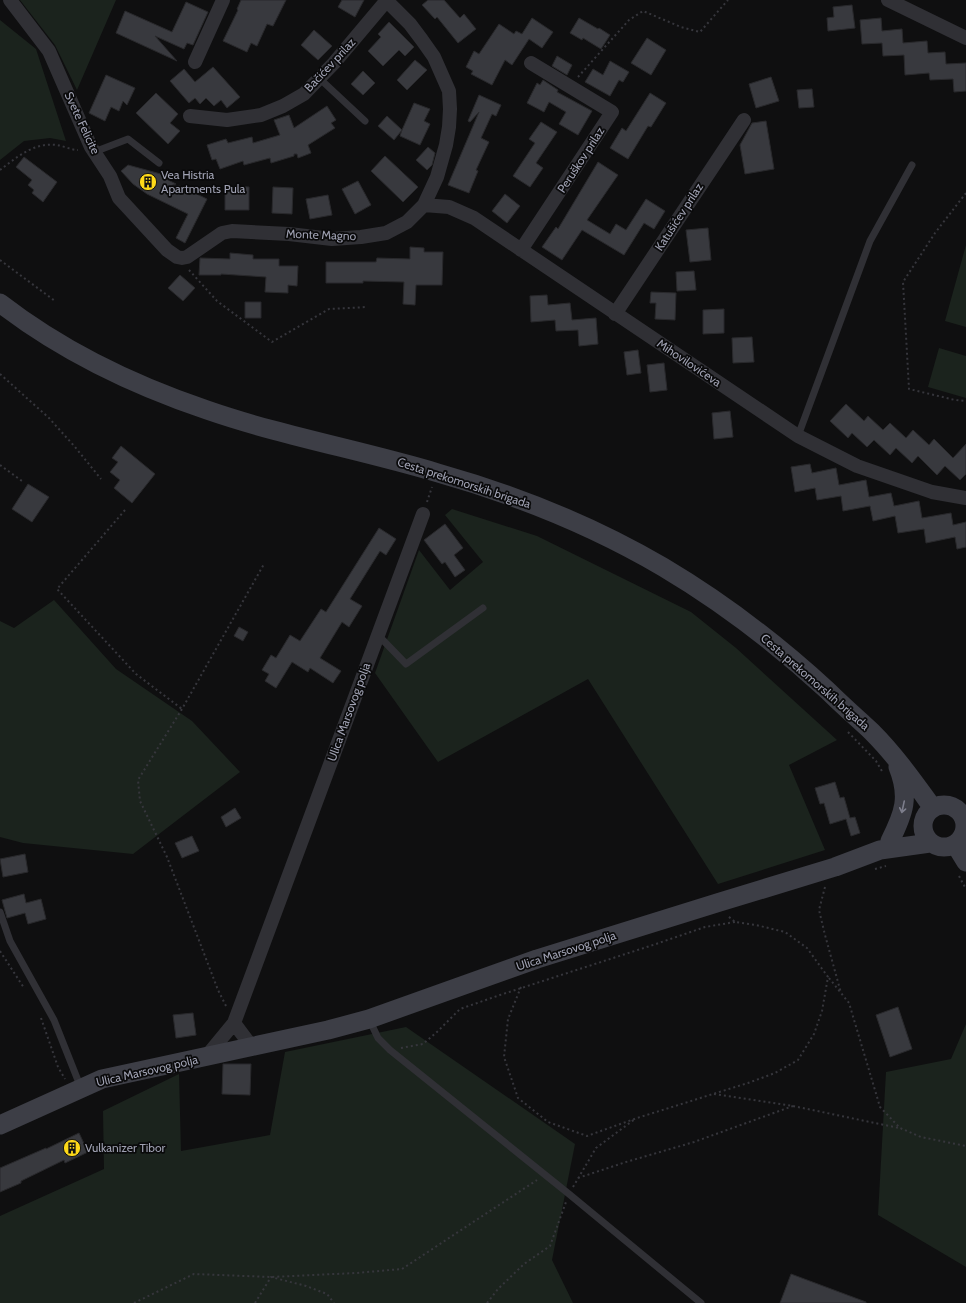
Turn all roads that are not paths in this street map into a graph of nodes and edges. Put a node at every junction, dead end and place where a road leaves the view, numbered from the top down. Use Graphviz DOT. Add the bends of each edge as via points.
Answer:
graph roads {
  1 [pos="10,0"];
  2 [pos="223,0"];
  3 [pos="386,0"];
  4 [pos="888,0"];
  5 [pos="966,38"];
  6 [pos="195,62"];
  7 [pos="531,63"];
  8 [pos="319,78"];
  9 [pos="190,116"];
  10 [pos="744,120"];
  11 [pos="365,121"];
  12 [pos="93,149"];
  13 [pos="159,163"];
  14 [pos="912,165"];
  15 [pos="424,205"];
  16 [pos="521,250"];
  17 [pos="178,257"];
  18 [pos="0,288"];
  19 [pos="0,303"];
  20 [pos="615,314"];
  21 [pos="32,326"];
  22 [pos="798,436"];
  23 [pos="966,498"];
  24 [pos="423,514"];
  25 [pos="483,608"];
  26 [pos="378,635"];
  27 [pos="893,756"];
  28 [pos="933,808"];
  29 [pos="962,810"];
  30 [pos="923,824"];
  31 [pos="962,834"];
  32 [pos="930,843"];
  33 [pos="885,846"];
  34 [pos="966,862"];
  35 [pos="0,912"];
  36 [pos="369,1019"];
  37 [pos="234,1023"];
  38 [pos="252,1047"];
  39 [pos="206,1057"];
  40 [pos="76,1090"];
  41 [pos="0,1125"];
  42 [pos="701,1303"];
  1 -- 12 [label="street, Svete Felicite" via="49,51"];
  2 -- 6 [label="street"];
  3 -- 8 [label="street, Bačićev prilaz"];
  3 -- 15 [label="street, Monte Magno" via="410,24 434,57 449,91 450,115 446,145 437,177"];
  4 -- 5 [label="street"];
  7 -- 16 [label="street, Peruškov prilaz" via="612,112"];
  8 -- 9 [label="street, Bačićev prilaz" via="304,94 283,106 261,114 227,120"];
  8 -- 11 [label="lane"];
  10 -- 20 [label="street, Katušićev prilaz"];
  12 -- 13 [label="lane" via="128,140"];
  12 -- 17 [label="street, Svete Felicite" via="110,176 119,198 167,250"];
  14 -- 22 [label="lane" via="870,241"];
  15 -- 16 [label="street, Mihovilovićeva" via="455,209 474,218"];
  15 -- 17 [label="street, Monte Magno" via="406,222 386,233 332,238 232,231 222,233 187,256"];
  16 -- 20 [label="street, Mihovilovićeva"];
  18 -- 21 [label="main road, Cesta prekomorskih brigada"];
  19 -- 21 [label="main road, Cesta prekomorskih brigada"];
  20 -- 22 [label="street, Mihovilovićeva"];
  21 -- 27 [label="main road, Cesta prekomorskih brigada" via="94,362 157,392 225,416 436,472 489,489 553,513 614,541 695,587 761,634 798,664 873,733"];
  22 -- 23 [label="street, Mihovilovićeva" via="858,466 932,492"];
  24 -- 26 [label="street, Ulica Marsovog polja"];
  25 -- 26 [label="lane" via="406,664"];
  26 -- 37 [label="street, Ulica Marsovog polja"];
  27 -- 28 [label="main road, Cesta prekomorskih brigada"];
  27 -- 33 [label="main road, one-way" via="904,785 905,803 900,821"];
  28 -- 29 [label="main road" via="944,805"];
  28 -- 30 [label="main road" via="926,815"];
  29 -- 31 [label="main road"];
  30 -- 32 [label="main road" via="924,833"];
  30 -- 33 [label="main road, Ulica Marsovog polja"];
  31 -- 32 [label="main road" via="942,847"];
  31 -- 34 [label="main road"];
  32 -- 33 [label="main road, Ulica Marsovog polja"];
  33 -- 36 [label="main road, Ulica Marsovog polja" via="835,867 537,960"];
  35 -- 40 [label="lane" via="10,941 54,1020"];
  36 -- 38 [label="main road, Ulica Marsovog polja"];
  36 -- 42 [label="lane" via="378,1038 390,1050"];
  37 -- 38 [label="street"];
  37 -- 39 [label="street, Ulica Marsovog polja"];
  38 -- 39 [label="main road, Ulica Marsovog polja"];
  39 -- 40 [label="main road, Ulica Marsovog polja" via="102,1079"];
  40 -- 41 [label="main road, Ulica Marsovog polja"];
}
